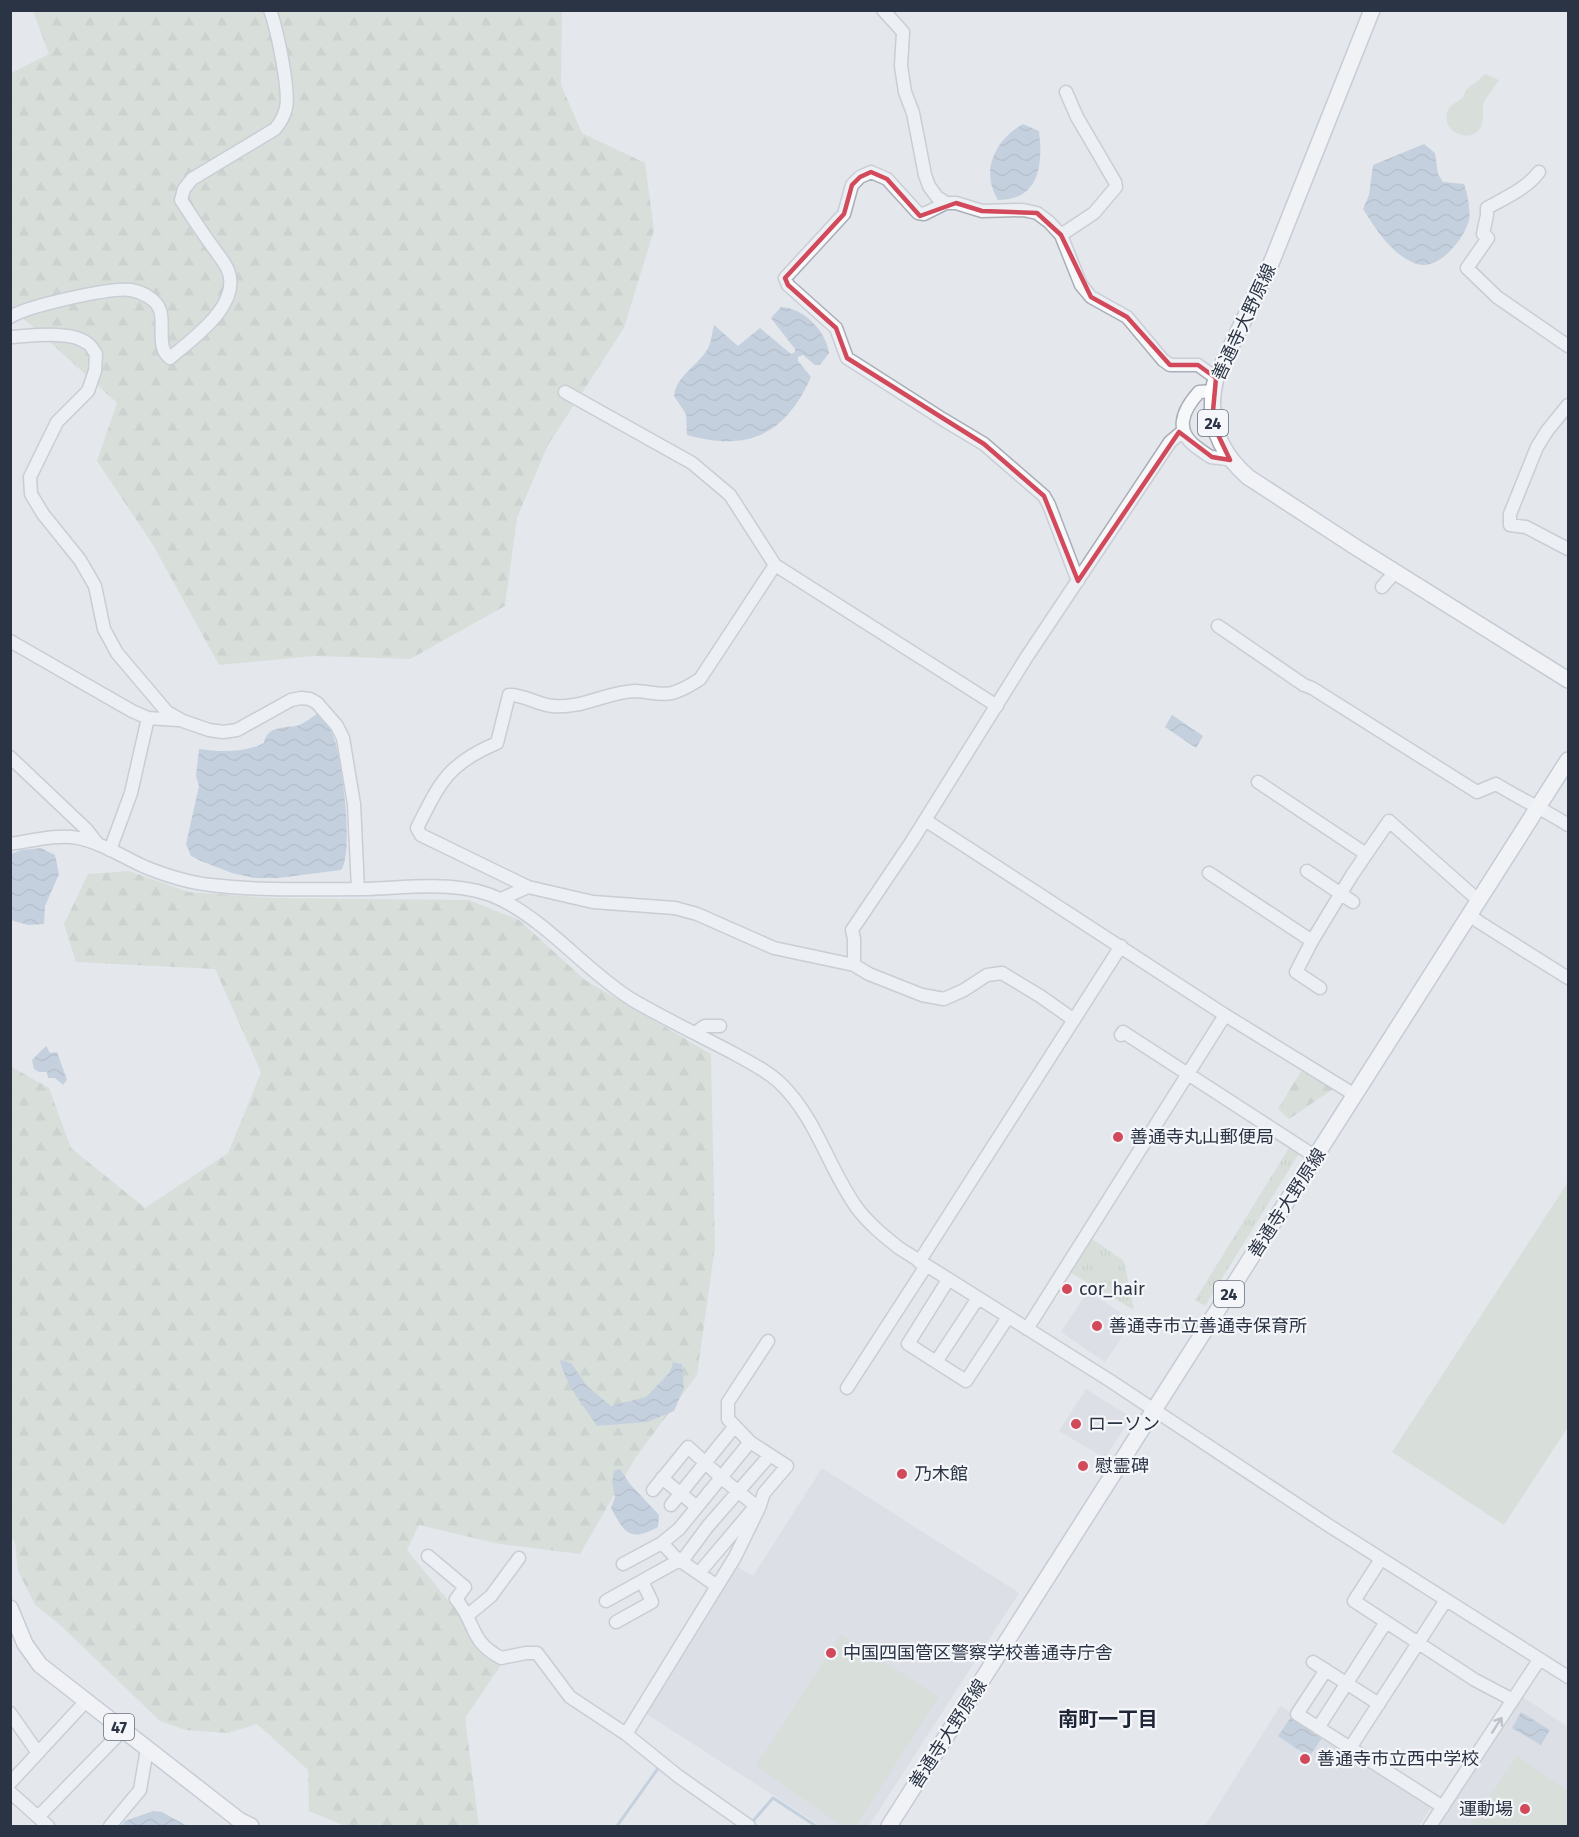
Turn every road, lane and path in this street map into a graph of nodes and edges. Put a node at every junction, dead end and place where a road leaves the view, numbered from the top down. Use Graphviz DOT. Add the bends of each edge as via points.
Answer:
graph roads {
  1 [pos="270,10"];
  2 [pos="883,10"];
  3 [pos="1372,10"];
  4 [pos="1065,92"];
  5 [pos="1539,172"];
  6 [pos="946,203"];
  7 [pos="1060,235"];
  8 [pos="10,317"];
  9 [pos="10,337"];
  10 [pos="1569,346"];
  11 [pos="1214,384"];
  12 [pos="565,392"];
  13 [pos="1569,405"];
  14 [pos="1183,431"];
  15 [pos="1230,460"];
  16 [pos="1569,549"];
  17 [pos="775,565"];
  18 [pos="1395,572"];
  19 [pos="1078,582"];
  20 [pos="1382,587"];
  21 [pos="1218,626"];
  22 [pos="10,641"];
  23 [pos="1569,680"];
  24 [pos="997,706"];
  25 [pos="148,718"];
  26 [pos="183,721"];
  27 [pos="10,757"];
  28 [pos="1569,760"];
  29 [pos="1258,782"];
  30 [pos="1538,808"];
  31 [pos="925,820"];
  32 [pos="1569,825"];
  33 [pos="97,843"];
  34 [pos="10,844"];
  35 [pos="110,850"];
  36 [pos="1366,854"];
  37 [pos="1307,871"];
  38 [pos="1209,873"];
  39 [pos="528,887"];
  40 [pos="358,889"];
  41 [pos="1341,894"];
  42 [pos="501,900"];
  43 [pos="1479,901"];
  44 [pos="1353,902"];
  45 [pos="1470,915"];
  46 [pos="1312,941"];
  47 [pos="1121,946"];
  48 [pos="854,965"];
  49 [pos="1569,978"];
  50 [pos="1320,988"];
  51 [pos="1225,1015"];
  52 [pos="1074,1020"];
  53 [pos="720,1026"];
  54 [pos="695,1032"];
  55 [pos="1121,1035"];
  56 [pos="1187,1074"];
  57 [pos="1355,1095"];
  58 [pos="1316,1157"];
  59 [pos="923,1264"];
  60 [pos="948,1280"];
  61 [pos="978,1298"];
  62 [pos="1008,1317"];
  63 [pos="1027,1329"];
  64 [pos="768,1341"];
  65 [pos="936,1362"];
  66 [pos="847,1388"];
  67 [pos="1154,1411"];
  68 [pos="735,1426"];
  69 [pos="750,1442"];
  70 [pos="770,1455"];
  71 [pos="705,1463"];
  72 [pos="662,1478"];
  73 [pos="721,1478"];
  74 [pos="653,1490"];
  75 [pos="738,1492"];
  76 [pos="680,1494"];
  77 [pos="759,1502"];
  78 [pos="670,1505"];
  79 [pos="697,1507"];
  80 [pos="662,1543"];
  81 [pos="428,1556"];
  82 [pos="519,1558"];
  83 [pos="1381,1559"];
  84 [pos="680,1560"];
  85 [pos="623,1564"];
  86 [pos="699,1573"];
  87 [pos="642,1581"];
  88 [pos="717,1586"];
  89 [pos="1446,1600"];
  90 [pos="606,1601"];
  91 [pos="10,1608"];
  92 [pos="468,1616"];
  93 [pos="616,1622"];
  94 [pos="1386,1622"];
  95 [pos="1418,1643"];
  96 [pos="1539,1660"];
  97 [pos="1313,1662"];
  98 [pos="1326,1670"];
  99 [pos="1569,1677"];
  100 [pos="1345,1683"];
  101 [pos="1513,1700"];
  102 [pos="86,1701"];
  103 [pos="1379,1704"];
  104 [pos="10,1713"];
  105 [pos="1318,1728"];
  106 [pos="123,1730"];
  107 [pos="626,1734"];
  108 [pos="1350,1748"];
  109 [pos="147,1749"];
  110 [pos="38,1753"];
  111 [pos="10,1783"];
  112 [pos="10,1792"];
  113 [pos="1443,1807"];
  114 [pos="38,1817"];
  115 [pos="48,1827"];
  116 [pos="110,1827"];
  117 [pos="251,1827"];
  118 [pos="749,1827"];
  119 [pos="889,1827"];
  120 [pos="1431,1827"];
  1 -- 8 [label="street" via="284,74 287,106 282,120 275,129 192,179 181,200 228,270 230,284 216,316 170,358 164,351 160,310 145,294 129,290 63,299"];
  2 -- 6 [label="street" via="903,32 901,66 905,92 929,186"];
  3 -- 11 [label="main road, 善通寺大野原線 / 24" via="1272,261"];
  4 -- 7 [label="street" via="1116,187 1094,213"];
  5 -- 10 [label="street" via="1514,193 1487,208 1483,234 1488,238 1467,268 1497,297"];
  6 -- 7 [label="street" via="956,202 982,211 1037,213"];
  6 -- 19 [label="street" via="918,213 887,179 871,172 860,177 852,185 844,214 785,278 836,328 847,358 984,444 1044,496"];
  7 -- 11 [label="street" via="1081,285 1091,297 1126,317 1170,365 1198,365"];
  9 -- 26 [label="street" via="79,338 96,354 88,391 57,422 35,463 30,477 31,494 95,586 104,629 117,653 156,701"];
  11 -- 14 [label="street" via="1199,392 1184,412"];
  11 -- 15 [label="main road, 善通寺大野原線 / 24" via="1212,422"];
  12 -- 17 [label="street" via="677,453 713,479 730,495"];
  13 -- 16 [label="street" via="1537,447 1510,514 1510,525 1526,526"];
  14 -- 15 [label="street" via="1188,441 1212,457"];
  14 -- 19 [label="street" via="1170,442"];
  15 -- 18 [label="main road, 善通寺大野原線 / 24" via="1248,477"];
  17 -- 24 [label="street"];
  17 -- 39 [label="street" via="700,679 668,694 634,691 555,707 509,695 497,743 456,765 438,787 417,828 421,835"];
  18 -- 20 [label="street"];
  18 -- 23 [label="main road, 善通寺大野原線 / 24"];
  19 -- 24 [label="street"];
  21 -- 30 [label="street" via="1304,685 1478,792 1496,784"];
  22 -- 25 [label="street"];
  24 -- 31 [label="street"];
  25 -- 26 [label="street"];
  25 -- 35 [label="street" via="131,793"];
  26 -- 40 [label="street" via="223,732 237,730 291,700 310,699 317,703 343,738 354,804"];
  27 -- 33 [label="street"];
  28 -- 30 [label="main road, 善通寺大野原線 / 24"];
  29 -- 36 [label="street"];
  30 -- 32 [label="street"];
  30 -- 43 [label="main road, 善通寺大野原線 / 24"];
  31 -- 47 [label="street"];
  31 -- 48 [label="street" via="852,930"];
  33 -- 34 [label="street" via="58,837"];
  33 -- 35 [label="street"];
  35 -- 40 [label="street" via="148,868 208,885"];
  36 -- 41 [label="street"];
  36 -- 43 [label="street" via="1389,821"];
  37 -- 41 [label="street"];
  38 -- 46 [label="street"];
  39 -- 42 [label="street"];
  39 -- 48 [label="street" via="593,902 675,908 774,948"];
  40 -- 42 [label="street" via="476,890"];
  41 -- 44 [label="street"];
  41 -- 46 [label="street"];
  42 -- 54 [label="street" via="528,915 631,999"];
  43 -- 45 [label="main road, 善通寺大野原線 / 24"];
  45 -- 49 [label="street"];
  45 -- 57 [label="main road, 善通寺大野原線 / 24"];
  46 -- 50 [label="street" via="1296,972"];
  47 -- 51 [label="street"];
  47 -- 52 [label="street"];
  48 -- 52 [label="street" via="922,995 944,999 987,975 1002,973"];
  51 -- 56 [label="street"];
  51 -- 57 [label="street"];
  52 -- 59 [label="street"];
  53 -- 54 [label="street" via="705,1026"];
  54 -- 59 [label="street" via="747,1060 795,1098 858,1209 873,1227"];
  55 -- 56 [label="street" via="1123,1032"];
  56 -- 58 [label="street"];
  56 -- 63 [label="street"];
  57 -- 58 [label="main road, 善通寺大野原線 / 24"];
  58 -- 67 [label="main road, 善通寺大野原線 / 24"];
  59 -- 60 [label="street"];
  59 -- 66 [label="street"];
  60 -- 61 [label="street"];
  60 -- 65 [label="street" via="908,1344"];
  61 -- 62 [label="street"];
  61 -- 65 [label="street"];
  62 -- 63 [label="street"];
  62 -- 65 [label="street" via="966,1381"];
  63 -- 67 [label="street"];
  64 -- 68 [label="street" via="728,1402 728,1419"];
  67 -- 83 [label="street"];
  67 -- 119 [label="main road, 善通寺大野原線 / 24"];
  68 -- 69 [label="street"];
  68 -- 71 [label="street"];
  69 -- 70 [label="street"];
  69 -- 73 [label="street"];
  70 -- 75 [label="street"];
  70 -- 77 [label="street" via="787,1466"];
  71 -- 72 [label="street" via="688,1447"];
  71 -- 73 [label="street"];
  71 -- 76 [label="street"];
  72 -- 74 [label="street"];
  72 -- 76 [label="street"];
  73 -- 75 [label="street"];
  73 -- 79 [label="street"];
  75 -- 77 [label="street"];
  75 -- 84 [label="street"];
  76 -- 78 [label="street"];
  76 -- 79 [label="street"];
  77 -- 86 [label="street"];
  77 -- 88 [label="street" via="735,1557"];
  79 -- 80 [label="street"];
  80 -- 84 [label="street"];
  80 -- 85 [label="street"];
  81 -- 92 [label="street" via="465,1587 456,1599"];
  82 -- 92 [label="street" via="491,1596"];
  83 -- 89 [label="street"];
  83 -- 94 [label="street" via="1354,1601"];
  84 -- 86 [label="street"];
  84 -- 87 [label="street"];
  86 -- 88 [label="street"];
  87 -- 90 [label="street"];
  87 -- 93 [label="street" via="652,1602"];
  88 -- 107 [label="street"];
  89 -- 95 [label="street"];
  89 -- 96 [label="street"];
  91 -- 102 [label="main road, 47" via="25,1644 40,1665"];
  92 -- 107 [label="street" via="482,1646 501,1658 537,1653 570,1697"];
  94 -- 95 [label="street"];
  94 -- 100 [label="street"];
  95 -- 101 [label="street"];
  95 -- 103 [label="street"];
  96 -- 99 [label="street"];
  96 -- 101 [label="street"];
  97 -- 98 [label="street"];
  98 -- 100 [label="street"];
  98 -- 105 [label="street" via="1297,1714"];
  100 -- 103 [label="street"];
  100 -- 105 [label="street"];
  113 -- 101 [label="street, one-way"];
  102 -- 106 [label="main road, 47"];
  102 -- 110 [label="street"];
  103 -- 108 [label="street"];
  104 -- 110 [label="street"];
  105 -- 108 [label="street"];
  106 -- 109 [label="main road, 47"];
  106 -- 114 [label="street"];
  107 -- 118 [label="street"];
  108 -- 113 [label="street"];
  109 -- 116 [label="street" via="140,1790"];
  109 -- 117 [label="main road, 47"];
  110 -- 111 [label="street"];
  112 -- 114 [label="street"];
  113 -- 120 [label="street"];
  114 -- 115 [label="street"];
}
